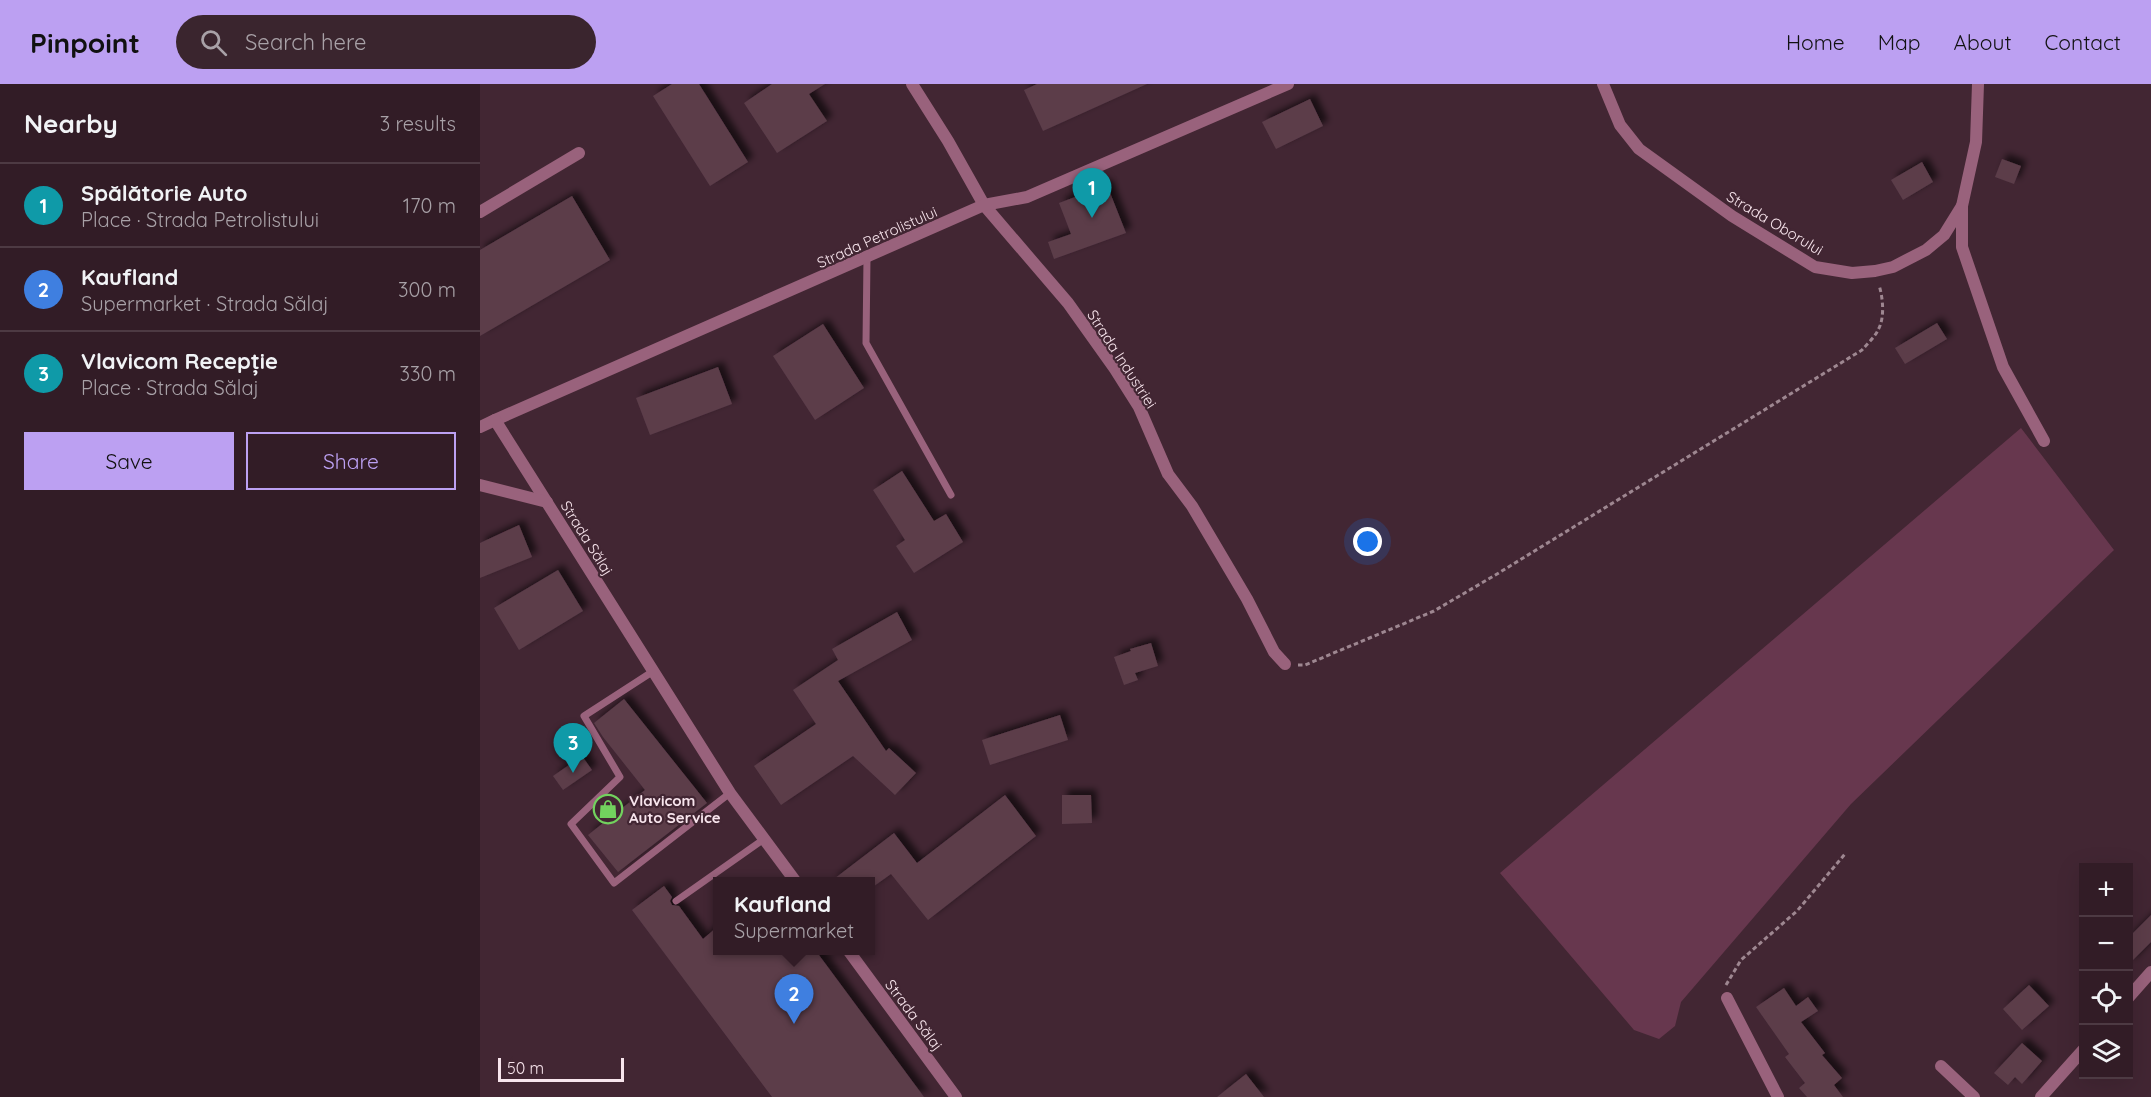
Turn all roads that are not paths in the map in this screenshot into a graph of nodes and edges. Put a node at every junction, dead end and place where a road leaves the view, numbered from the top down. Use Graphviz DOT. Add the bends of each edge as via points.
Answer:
graph roads {
  1 [pos="912,84"];
  2 [pos="1288,84"];
  3 [pos="1603,84"];
  4 [pos="1978,84"];
  5 [pos="579,153"];
  6 [pos="984,205"];
  7 [pos="1962,206"];
  8 [pos="480,212"];
  9 [pos="867,257"];
  10 [pos="495,420"];
  11 [pos="480,427"];
  12 [pos="2044,441"];
  13 [pos="480,485"];
  14 [pos="951,495"];
  15 [pos="547,502"];
  16 [pos="1285,664"];
  17 [pos="652,672"];
  18 [pos="730,793"];
  19 [pos="764,838"];
  20 [pos="792,877"];
  21 [pos="676,901"];
  22 [pos="851,955"];
  23 [pos="2151,972"];
  24 [pos="2133,992"];
  25 [pos="1728,998"];
  26 [pos="2079,1054"];
  27 [pos="1941,1066"];
  28 [pos="956,1097"];
  29 [pos="1778,1097"];
  30 [pos="1974,1097"];
  31 [pos="2041,1097"];
  1 -- 6 [label="street, Strada Industriei"];
  2 -- 6 [label="street, Strada Petrolistului" via="1027,197"];
  3 -- 7 [label="street, Strada Oborului" via="1620,125 1640,149 1732,216 1815,267 1852,273 1893,267 1926,250 1944,235"];
  4 -- 7 [label="street, Strada Oborului" via="1976,142"];
  5 -- 8 [label="street"];
  6 -- 9 [label="street, Strada Petrolistului"];
  6 -- 16 [label="street, Strada Industriei" via="1068,303 1115,369 1139,407 1168,474 1192,506 1274,652"];
  7 -- 12 [label="street, Strada Oborului" via="1962,247 2003,367"];
  9 -- 10 [label="street, Strada Petrolistului"];
  9 -- 14 [label="lane" via="866,343"];
  10 -- 11 [label="street, Strada Petrolistului"];
  10 -- 15 [label="street, Strada Sălaj"];
  13 -- 15 [label="street"];
  15 -- 17 [label="street, Strada Sălaj"];
  17 -- 18 [label="street, Strada Sălaj"];
  17 -- 18 [label="lane" via="584,716 620,777 571,824 614,883"];
  18 -- 19 [label="street, Strada Sălaj"];
  19 -- 20 [label="street, Strada Sălaj"];
  19 -- 21 [label="lane"];
  22 -- 28 [label="street, Strada Sălaj"];
  23 -- 24 [label="street"];
  25 -- 29 [label="street"];
  26 -- 31 [label="street"];
  27 -- 30 [label="street"];
}
